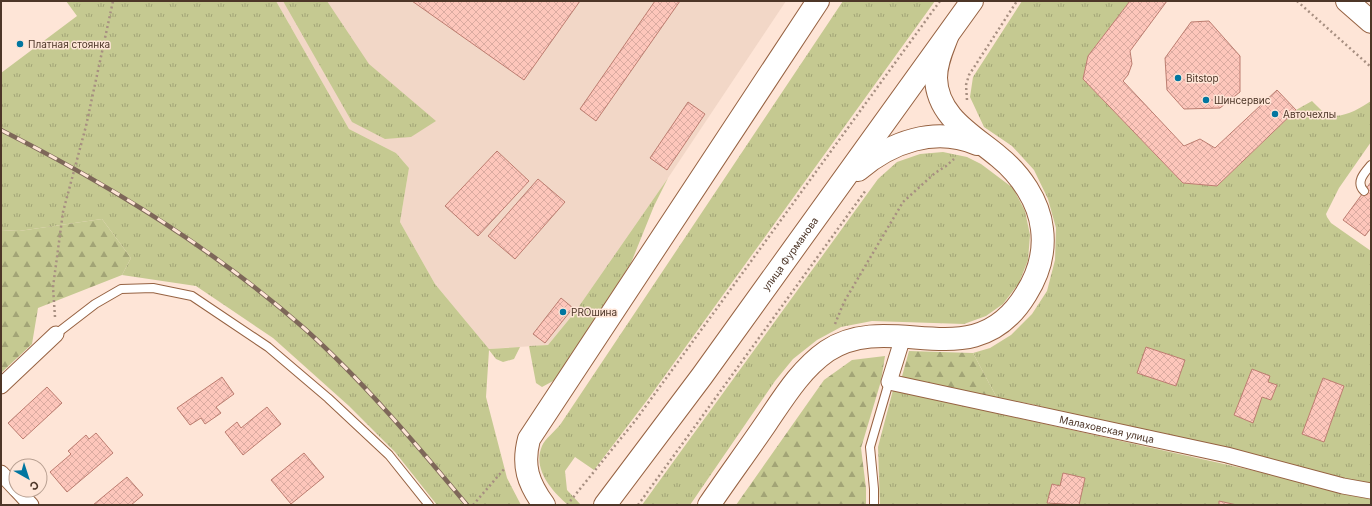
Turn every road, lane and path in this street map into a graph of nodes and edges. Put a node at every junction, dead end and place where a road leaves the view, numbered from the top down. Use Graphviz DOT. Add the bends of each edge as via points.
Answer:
graph roads {
  1 [pos="112,1"];
  2 [pos="818,1"];
  3 [pos="940,1"];
  4 [pos="972,1"];
  5 [pos="1018,1"];
  6 [pos="1298,1"];
  7 [pos="1347,1"];
  8 [pos="1371,22"];
  9 [pos="947,37"];
  10 [pos="1371,67"];
  11 [pos="968,104"];
  12 [pos="979,144"];
  13 [pos="1371,164"];
  14 [pos="868,186"];
  15 [pos="837,188"];
  16 [pos="1364,191"];
  17 [pos="56,334"];
  18 [pos="903,337"];
  19 [pos="824,354"];
  20 [pos="889,382"];
  21 [pos="1,386"];
  22 [pos="510,463"];
  23 [pos="1,473"];
  24 [pos="8,481"];
  25 [pos="1371,491"];
  26 [pos="638,504"];
  27 [pos="429,505"];
  28 [pos="473,505"];
  29 [pos="544,505"];
  30 [pos="567,505"];
  31 [pos="605,505"];
  32 [pos="709,505"];
  33 [pos="874,505"];
  1 -- 17 [label="path" via="86,126 63,212 53,287"];
  2 -- 29 [label="street" via="529,439 525,454 527,476 534,492"];
  3 -- 30 [label="path" via="674,367"];
  4 -- 9 [label="street, улица Фурманова"];
  5 -- 11 [label="path" via="969,75 966,86"];
  6 -- 10 [label="path"];
  7 -- 8 [label="street"];
  9 -- 12 [label="street" via="939,58 936,79 940,98 950,115"];
  9 -- 15 [label="street, улица Фурманова"];
  12 -- 15 [label="street" via="964,138 940,135 914,138 868,161"];
  12 -- 18 [label="street" via="1003,161 1022,181 1035,203 1042,229 1041,256 1034,282 1020,304 1000,324 983,334 961,340"];
  12 -- 19 [label="path" via="935,173 903,202 844,302 828,337"];
  13 -- 16 [label="lane" via="1361,180 1360,186"];
  14 -- 26 [label="path"];
  15 -- 31 [label="street, улица Фурманова" via="702,376"];
  17 -- 21 [label="street"];
  17 -- 27 [label="lane" via="95,304 121,289 153,288 192,296 268,347 328,398 389,455"];
  18 -- 19 [label="street" via="874,336 847,340"];
  18 -- 20 [label="street"];
  19 -- 32 [label="street" via="807,367"];
  20 -- 25 [label="street, Малаховская улица" via="1227,455"];
  20 -- 33 [label="lane" via="870,447"];
  22 -- 28 [label="path"];
  23 -- 24 [label="street"];
}
